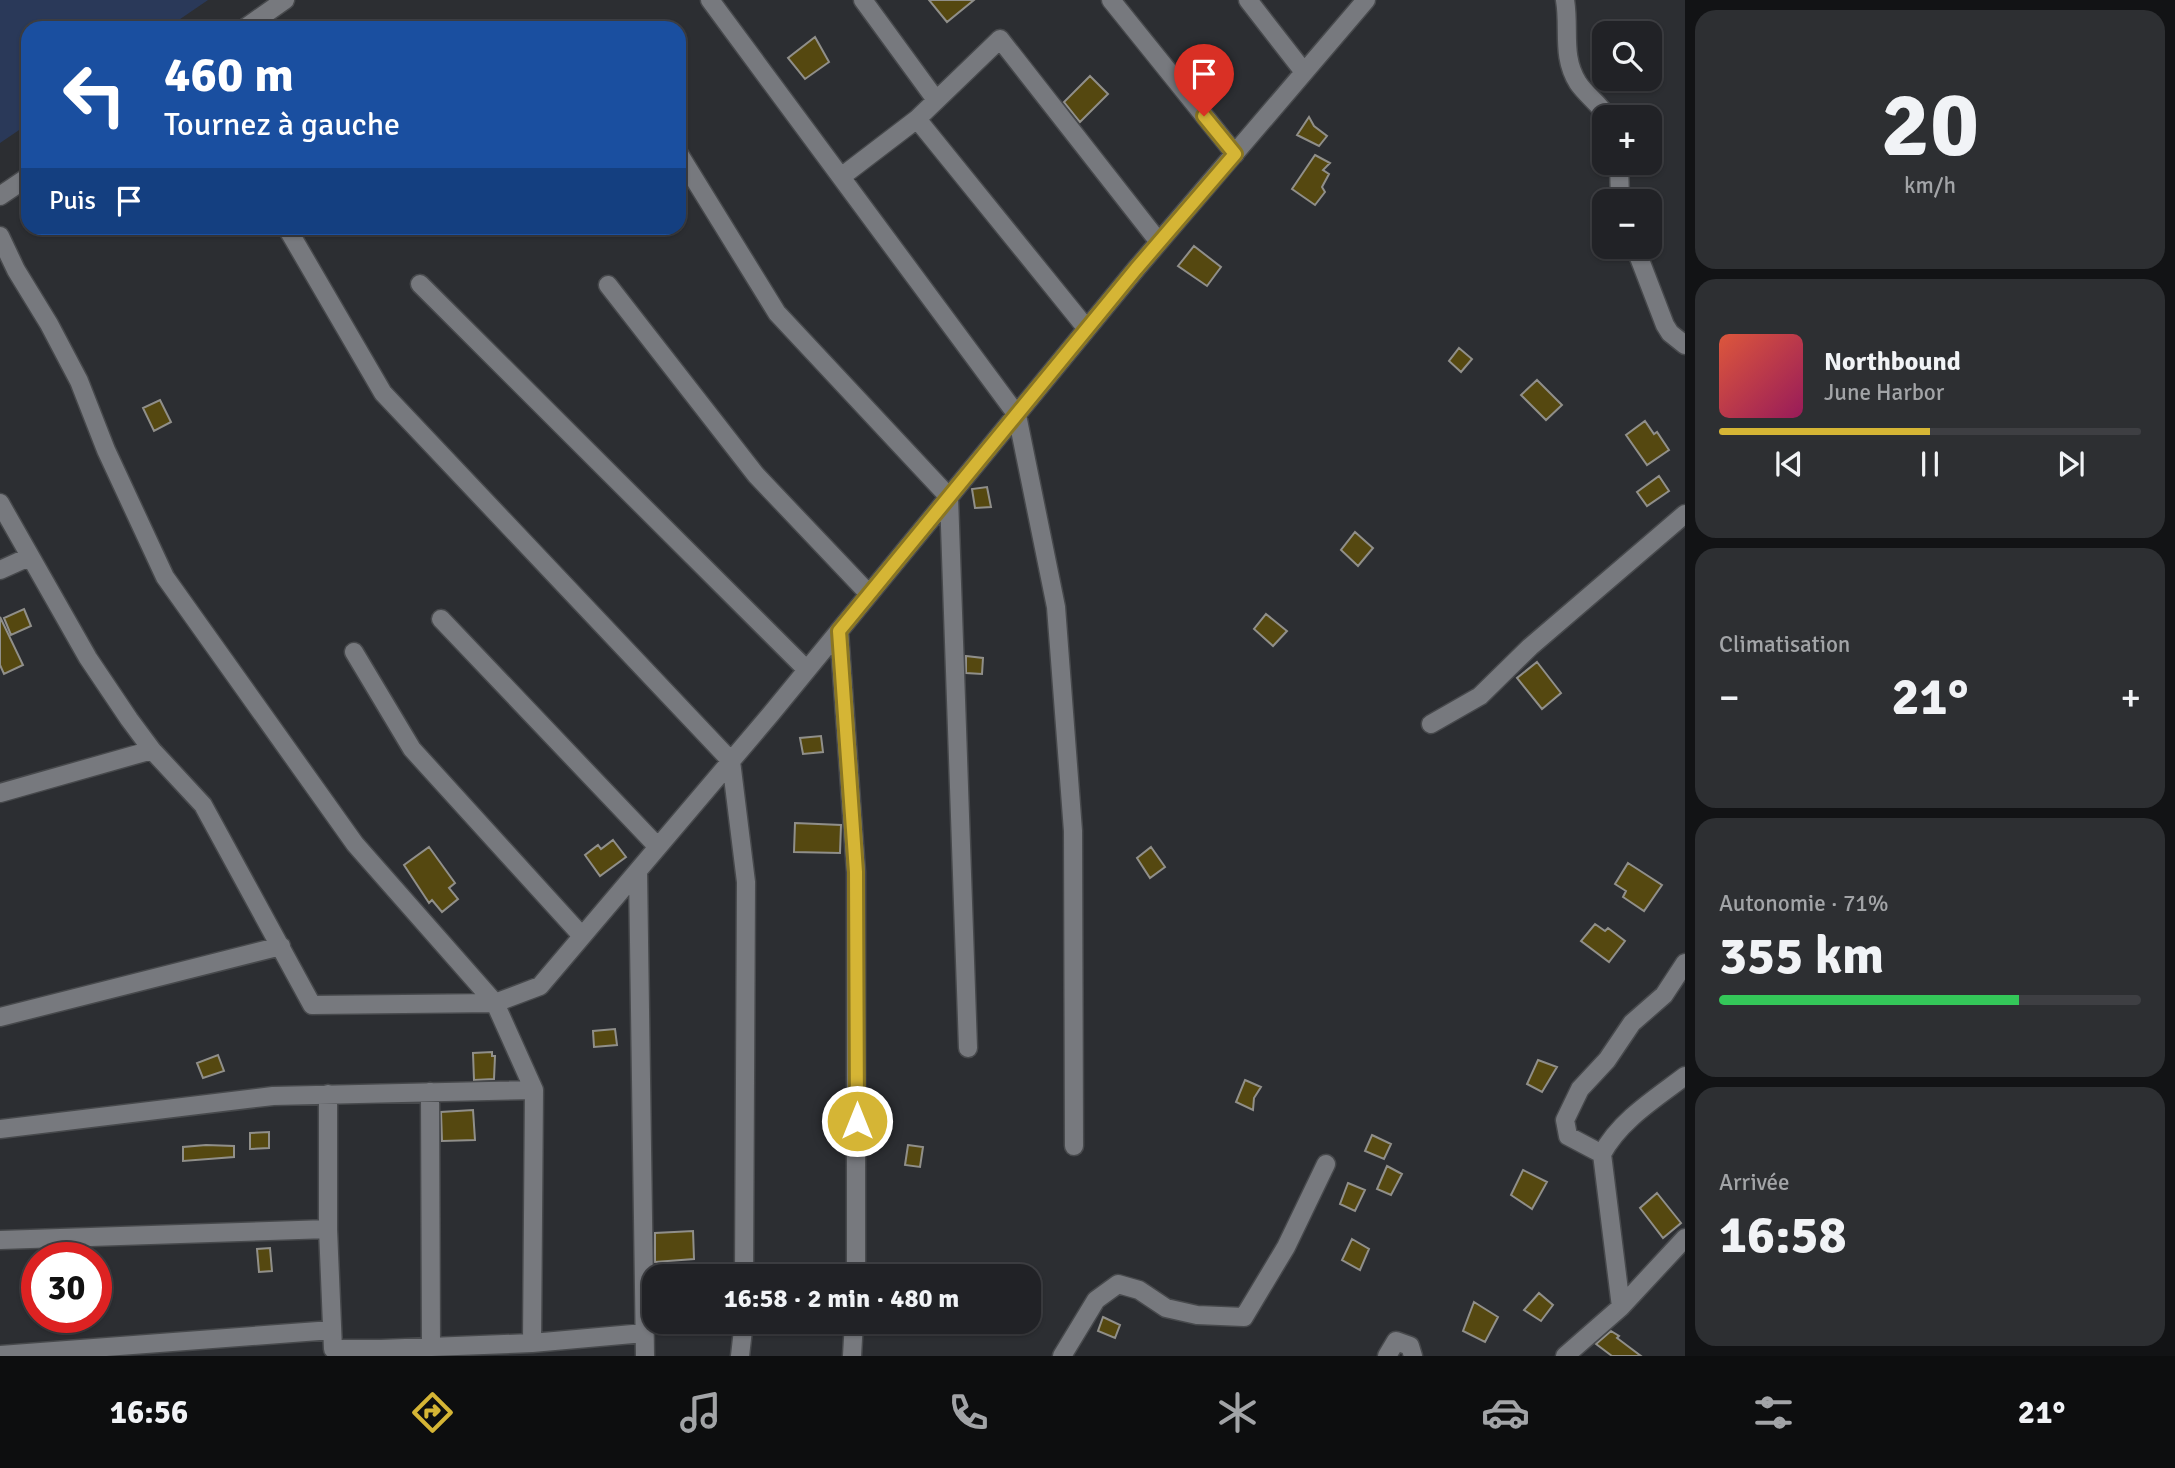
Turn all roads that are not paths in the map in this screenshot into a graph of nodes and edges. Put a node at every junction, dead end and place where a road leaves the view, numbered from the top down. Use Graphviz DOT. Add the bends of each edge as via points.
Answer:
graph roads {
  1 [pos="285,0"];
  2 [pos="710,0"];
  3 [pos="863,0"];
  4 [pos="1111,0"];
  5 [pos="1248,0"];
  6 [pos="1366,0"];
  7 [pos="1565,0"];
  8 [pos="255,21"];
  9 [pos="1304,72"];
  10 [pos="936,100"];
  11 [pos="1599,105"];
  12 [pos="916,119"];
  13 [pos="1235,154"];
  14 [pos="686,165"];
  15 [pos="841,177"];
  16 [pos="21,182"];
  17 [pos="0,196"];
  18 [pos="291,235"];
  19 [pos="0,236"];
  20 [pos="1159,242"];
  21 [pos="1640,259"];
  22 [pos="420,284"];
  23 [pos="608,285"];
  24 [pos="1087,329"];
  25 [pos="1685,345"];
  26 [pos="1017,415"];
  27 [pos="949,497"];
  28 [pos="0,503"];
  29 [pos="1685,514"];
  30 [pos="29,557"];
  31 [pos="0,570"];
  32 [pos="869,594"];
  33 [pos="441,619"];
  34 [pos="839,631"];
  35 [pos="354,652"];
  36 [pos="807,670"];
  37 [pos="1431,724"];
  38 [pos="152,750"];
  39 [pos="731,761"];
  40 [pos="0,793"];
  41 [pos="658,847"];
  42 [pos="638,871"];
  43 [pos="582,936"];
  44 [pos="281,946"];
  45 [pos="1685,963"];
  46 [pos="495,1003"];
  47 [pos="0,1017"];
  48 [pos="968,1048"];
  49 [pos="1685,1076"];
  50 [pos="534,1090"];
  51 [pos="430,1093"];
  52 [pos="328,1094"];
  53 [pos="0,1129"];
  54 [pos="1074,1146"];
  55 [pos="1602,1154"];
  56 [pos="1326,1164"];
  57 [pos="328,1229"];
  58 [pos="1685,1238"];
  59 [pos="0,1240"];
  60 [pos="644,1264"];
  61 [pos="744,1264"];
  62 [pos="856,1264"];
  63 [pos="1621,1307"];
  64 [pos="332,1329"];
  65 [pos="642,1333"];
  66 [pos="645,1334"];
  67 [pos="743,1334"];
  68 [pos="853,1334"];
  69 [pos="533,1343"];
  70 [pos="431,1347"];
  71 [pos="477,1350"];
  72 [pos="381,1353"];
  73 [pos="0,1355"];
  74 [pos="645,1356"];
  75 [pos="740,1356"];
  76 [pos="852,1356"];
  77 [pos="1062,1356"];
  78 [pos="1387,1356"];
  79 [pos="1413,1356"];
  80 [pos="1565,1356"];
  1 -- 8 [label="street"];
  2 -- 15 [label="street"];
  3 -- 10 [label="street"];
  4 -- 13 [label="street"];
  5 -- 9 [label="street"];
  6 -- 9 [label="street"];
  7 -- 11 [label="street" via="1566,50 1572,69 1579,85"];
  9 -- 13 [label="street"];
  10 -- 12 [label="street"];
  10 -- 20 [label="street" via="1000,39"];
  12 -- 15 [label="street"];
  12 -- 24 [label="street"];
  13 -- 20 [label="street"];
  14 -- 27 [label="street" via="778,313"];
  15 -- 26 [label="street"];
  16 -- 17 [label="street"];
  18 -- 39 [label="street" via="383,393"];
  19 -- 46 [label="street" via="79,381 165,577 355,844"];
  20 -- 24 [label="street"];
  21 -- 25 [label="street" via="1665,325"];
  22 -- 36 [label="street"];
  23 -- 32 [label="street" via="756,475"];
  24 -- 26 [label="street"];
  26 -- 27 [label="street"];
  26 -- 54 [label="street" via="1056,607 1073,831"];
  27 -- 32 [label="street"];
  27 -- 48 [label="street"];
  28 -- 30 [label="street"];
  29 -- 37 [label="street" via="1480,696"];
  30 -- 31 [label="street"];
  30 -- 38 [label="street" via="89,658"];
  32 -- 34 [label="street"];
  33 -- 41 [label="street"];
  34 -- 36 [label="street"];
  34 -- 62 [label="street" via="856,872"];
  35 -- 43 [label="street" via="412,749"];
  36 -- 39 [label="street"];
  38 -- 40 [label="street"];
  38 -- 44 [label="street" via="203,806"];
  39 -- 41 [label="street"];
  39 -- 61 [label="street" via="746,882"];
  41 -- 42 [label="street"];
  42 -- 43 [label="street"];
  42 -- 60 [label="street"];
  43 -- 46 [label="street" via="540,986"];
  44 -- 46 [label="street" via="312,1005"];
  44 -- 47 [label="street"];
  45 -- 55 [label="street" via="1664,995 1632,1023 1580,1089 1565,1120 1568,1136"];
  46 -- 50 [label="street"];
  49 -- 55 [label="street" via="1633,1117 1609,1140"];
  50 -- 51 [label="street"];
  50 -- 69 [label="street"];
  51 -- 52 [label="street"];
  51 -- 70 [label="street"];
  52 -- 53 [label="street" via="273,1096"];
  52 -- 57 [label="street"];
  55 -- 63 [label="street"];
  56 -- 77 [label="street" via="1286,1247 1244,1317 1166,1308 1139,1290 1118,1284 1096,1300"];
  57 -- 59 [label="street"];
  57 -- 64 [label="street"];
  58 -- 63 [label="street"];
  63 -- 80 [label="street"];
  64 -- 72 [label="street" via="334,1349"];
  64 -- 73 [label="street"];
  65 -- 69 [label="street"];
  66 -- 74 [label="street"];
  67 -- 75 [label="street"];
  68 -- 76 [label="street"];
  69 -- 71 [label="street"];
  70 -- 71 [label="street"];
  70 -- 72 [label="street"];
  78 -- 79 [label="street" via="1396,1341 1410,1346"];
}
